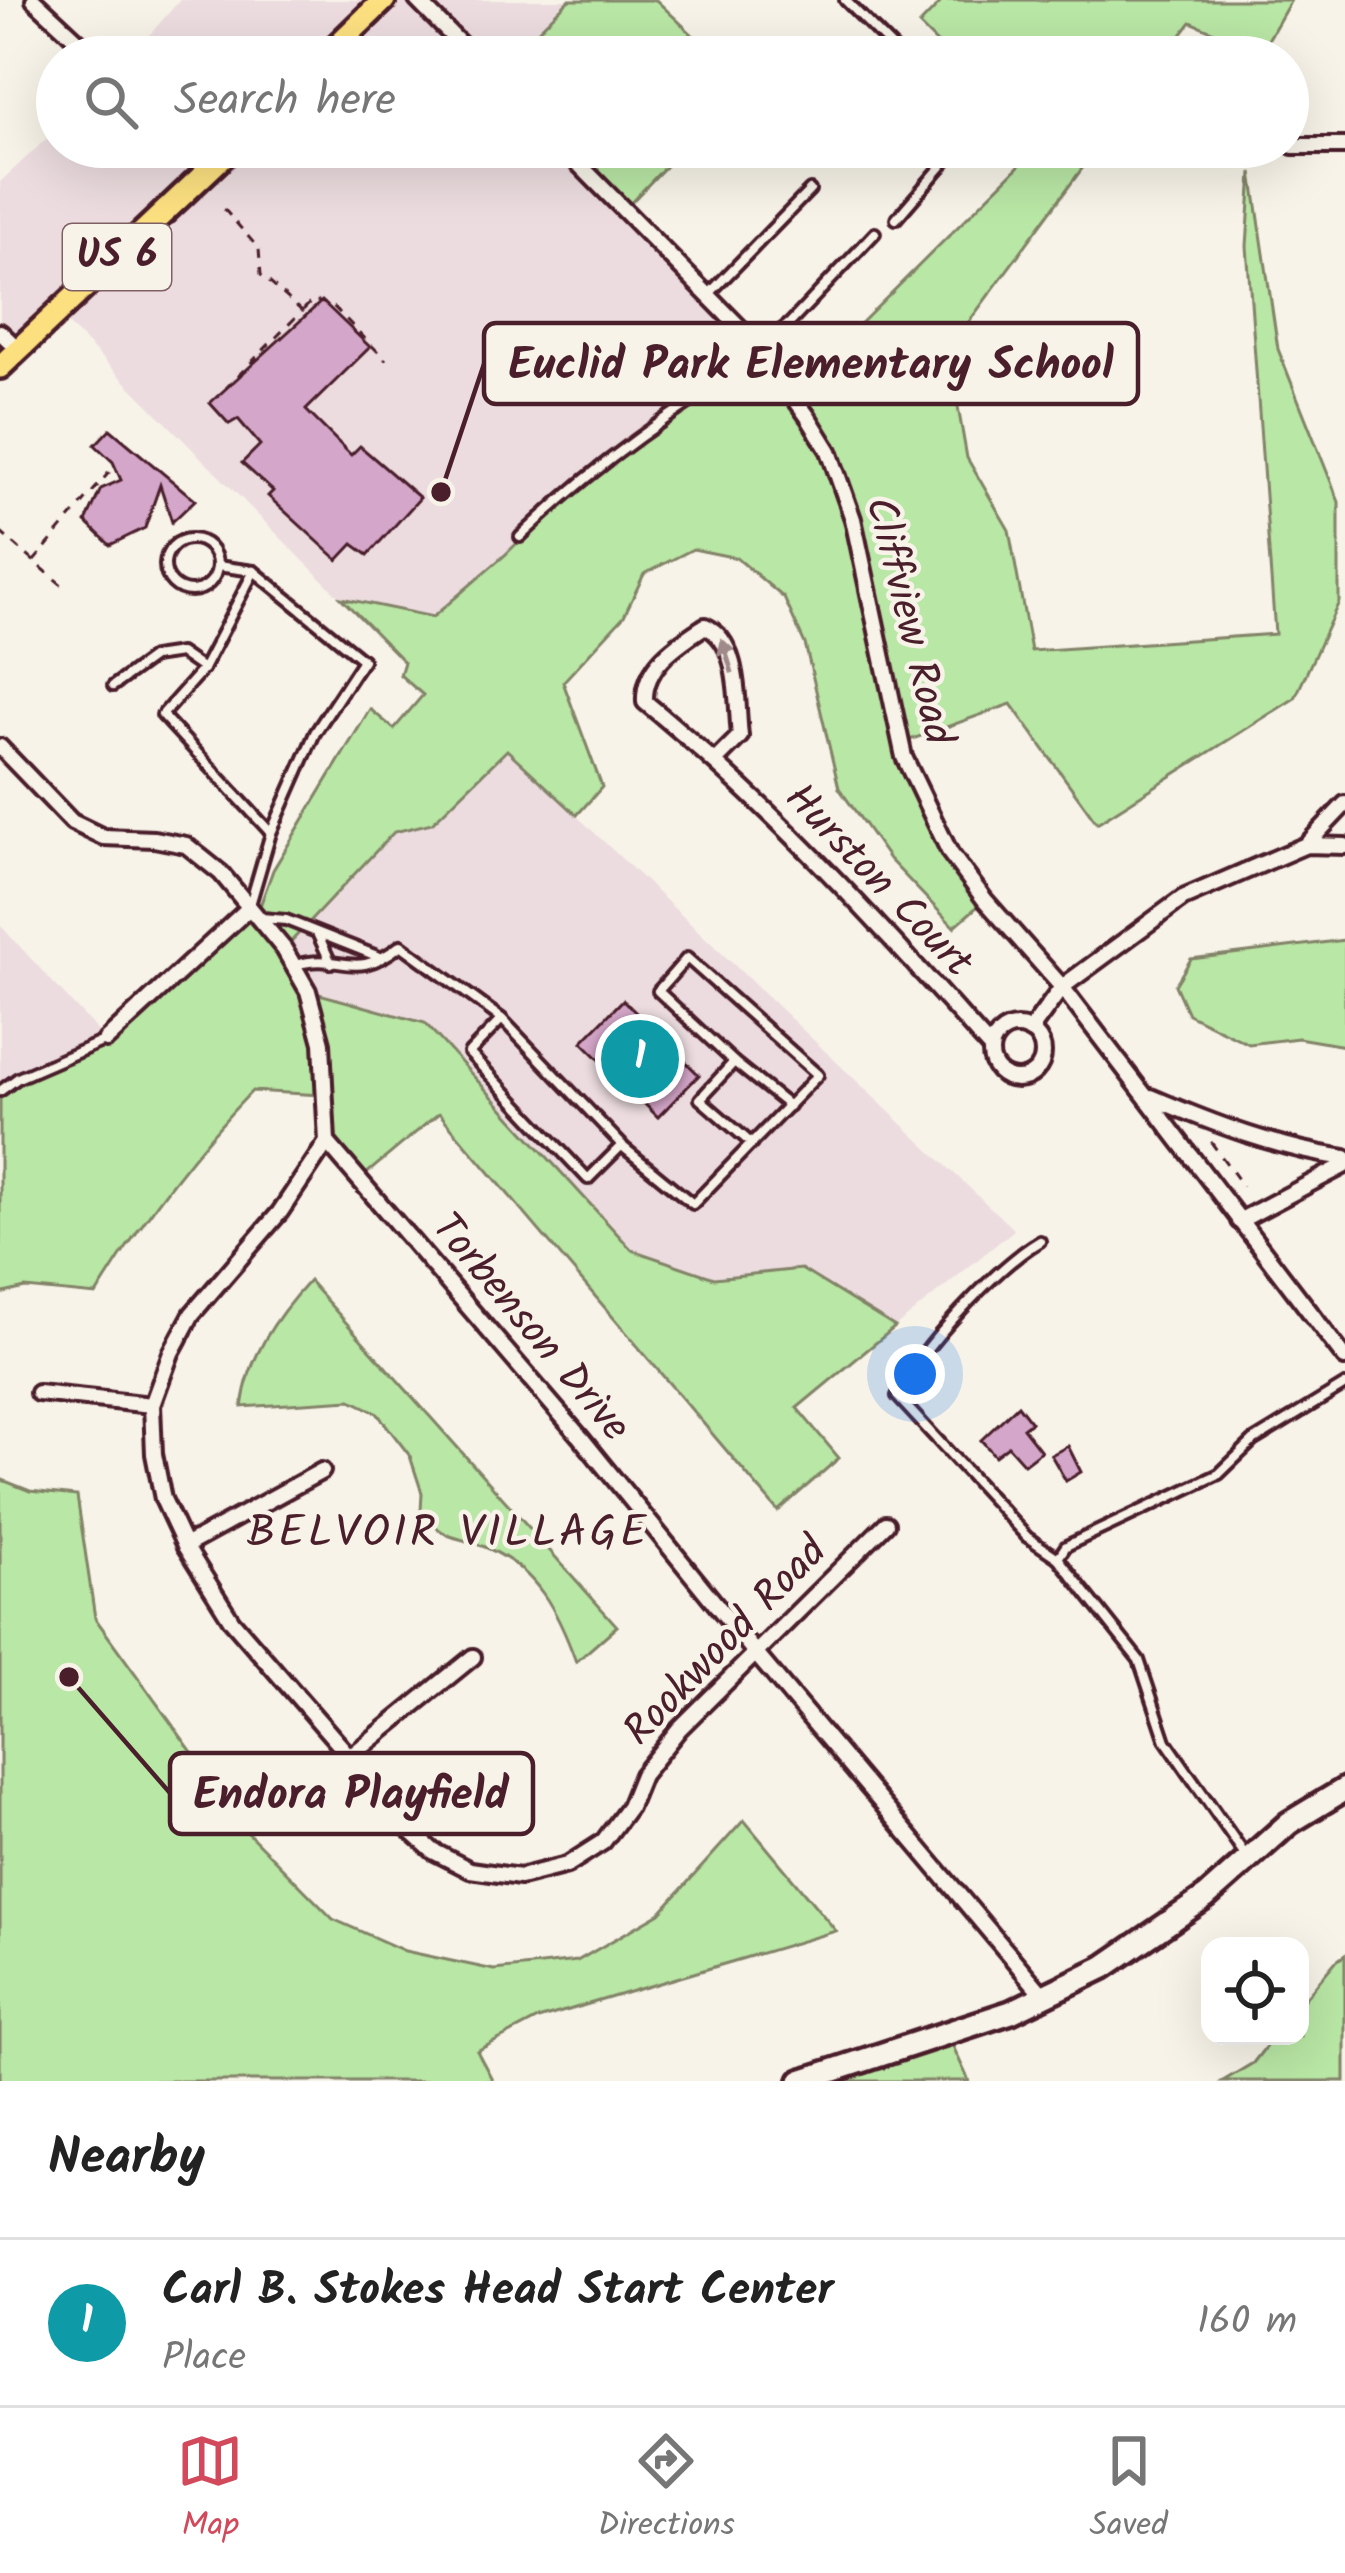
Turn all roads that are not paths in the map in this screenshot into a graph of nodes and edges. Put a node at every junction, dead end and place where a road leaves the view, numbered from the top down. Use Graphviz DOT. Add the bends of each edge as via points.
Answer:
graph roads {
  1 [pos="34,0"];
  2 [pos="384,0"];
  3 [pos="417,0"];
  4 [pos="844,0"];
  5 [pos="73,36"];
  6 [pos="347,36"];
  7 [pos="452,36"];
  8 [pos="881,36"];
  9 [pos="1309,146"];
  10 [pos="1345,146"];
  11 [pos="210,168"];
  12 [pos="583,168"];
  13 [pos="940,168"];
  14 [pos="810,190"];
  15 [pos="896,219"];
  16 [pos="874,233"];
  17 [pos="708,296"];
  18 [pos="0,332"];
  19 [pos="19,350"];
  20 [pos="760,353"];
  21 [pos="0,367"];
  22 [pos="520,537"];
  23 [pos="218,566"];
  24 [pos="254,571"];
  25 [pos="203,669"];
  26 [pos="113,686"];
  27 [pos="0,747"];
  28 [pos="716,761"];
  29 [pos="1345,804"];
  30 [pos="271,833"];
  31 [pos="1306,845"];
  32 [pos="1345,846"];
  33 [pos="252,914"];
  34 [pos="317,933"];
  35 [pos="384,958"];
  36 [pos="331,963"];
  37 [pos="293,965"];
  38 [pos="1062,987"];
  39 [pos="502,1019"];
  40 [pos="1030,1031"];
  41 [pos="106,1040"];
  42 [pos="991,1049"];
  43 [pos="734,1062"];
  44 [pos="0,1091"];
  45 [pos="1146,1095"];
  46 [pos="789,1106"];
  47 [pos="326,1142"];
  48 [pos="752,1144"];
  49 [pos="622,1146"];
  50 [pos="1345,1161"];
  51 [pos="1239,1221"];
  52 [pos="1040,1241"];
  53 [pos="1345,1358"];
  54 [pos="1345,1385"];
  55 [pos="38,1393"];
  56 [pos="152,1405"];
  57 [pos="322,1471"];
  58 [pos="886,1524"];
  59 [pos="185,1546"];
  60 [pos="1058,1558"];
  61 [pos="757,1655"];
  62 [pos="472,1657"];
  63 [pos="350,1757"];
  64 [pos="1345,1789"];
  65 [pos="1248,1860"];
  66 [pos="1043,1995"];
  67 [pos="801,2081"];
  1 -- 5 [label="street"];
  2 -- 6 [label="main road"];
  3 -- 7 [label="street"];
  4 -- 8 [label="lane"];
  9 -- 10 [label="street"];
  11 -- 19 [label="main road, US 6"];
  12 -- 17 [label="street, Cliffview Road"];
  13 -- 15 [label="lane"];
  14 -- 17 [label="lane"];
  16 -- 20 [label="lane"];
  17 -- 20 [label="street, Cliffview Road"];
  18 -- 19 [label="street"];
  19 -- 21 [label="main road, US 6"];
  20 -- 22 [label="lane" via="638,436"];
  20 -- 38 [label="street, Cliffview Road" via="829,451 853,519 913,776 950,853"];
  23 -- 23 [label="lane" via="213,550 191,538 170,550 166,567 188,590 205,587"];
  23 -- 24 [label="lane"];
  24 -- 25 [label="lane"];
  24 -- 30 [label="lane" via="363,660 315,733"];
  25 -- 26 [label="lane" via="180,653 153,657"];
  25 -- 30 [label="lane" via="162,715"];
  27 -- 33 [label="street" via="72,822 103,837 186,845"];
  28 -- 28 [label="street, Hurston Court, one-way" via="740,736 728,649 706,626 667,653 644,691 645,702"];
  28 -- 42 [label="street, Hurston Court"];
  29 -- 31 [label="street"];
  30 -- 33 [label="lane"];
  31 -- 32 [label="street"];
  31 -- 38 [label="street, Hurston Court" via="1183,898"];
  33 -- 34 [label="lane"];
  33 -- 37 [label="street"];
  33 -- 41 [label="street"];
  34 -- 35 [label="lane"];
  34 -- 36 [label="lane"];
  35 -- 36 [label="lane" via="366,967"];
  35 -- 39 [label="lane" via="401,944"];
  36 -- 37 [label="lane"];
  37 -- 47 [label="street" via="322,1043"];
  38 -- 40 [label="street, Hurston Court"];
  38 -- 45 [label="street, Cliffview Road"];
  39 -- 49 [label="lane"];
  39 -- 49 [label="lane" via="469,1053 484,1069 588,1179"];
  40 -- 42 [label="street, Hurston Court" via="1006,1030"];
  40 -- 42 [label="street, Hurston Court" via="1043,1052 1032,1074 1007,1077"];
  41 -- 44 [label="lane"];
  43 -- 46 [label="lane"];
  43 -- 46 [label="lane" via="658,991 687,958 818,1075"];
  43 -- 48 [label="lane" via="700,1099"];
  45 -- 50 [label="street" via="1216,1125"];
  45 -- 51 [label="street, Cliffview Road"];
  46 -- 48 [label="lane"];
  47 -- 56 [label="street, Rookwood Road" via="280,1212 192,1314"];
  47 -- 61 [label="street, Torbenson Drive"];
  48 -- 49 [label="lane" via="693,1204"];
  50 -- 51 [label="street"];
  51 -- 53 [label="street, Cliffview Road"];
  52 -- 60 [label="lane" via="910,1368 897,1396 1027,1537"];
  54 -- 60 [label="lane" via="1253,1441 1219,1474 1066,1546"];
  55 -- 56 [label="street"];
  56 -- 59 [label="street, Rookwood Road" via="164,1499"];
  57 -- 59 [label="street"];
  58 -- 61 [label="street, Rookwood Road"];
  59 -- 63 [label="street, Rookwood Road" via="232,1621"];
  60 -- 65 [label="lane" via="1139,1660 1166,1741"];
  61 -- 63 [label="street, Rookwood Road" via="642,1775 603,1842 552,1869 520,1877 470,1870 433,1851"];
  61 -- 66 [label="street, Torbenson Drive"];
  62 -- 63 [label="street"];
  64 -- 65 [label="street"];
  65 -- 66 [label="street" via="1104,1967"];
  66 -- 67 [label="street"];
}
